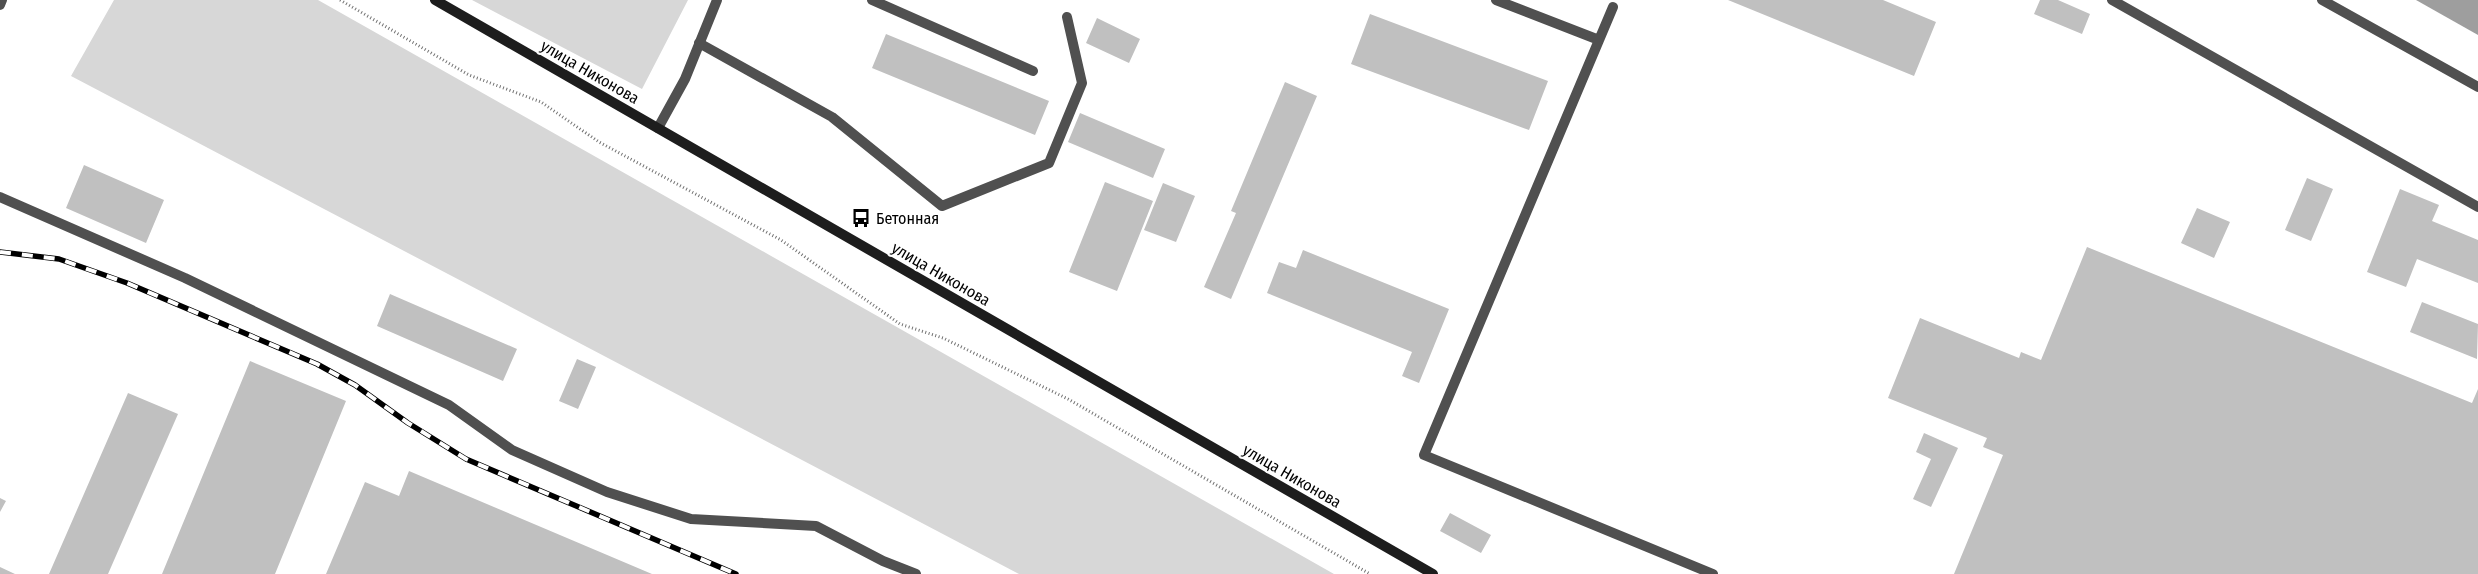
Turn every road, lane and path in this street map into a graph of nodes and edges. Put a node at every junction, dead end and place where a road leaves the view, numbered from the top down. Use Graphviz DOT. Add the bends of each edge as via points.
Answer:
graph roads {
  1 [pos="2,0"];
  2 [pos="340,0"];
  3 [pos="434,0"];
  4 [pos="717,0"];
  5 [pos="872,0"];
  6 [pos="1496,0"];
  7 [pos="2112,0"];
  8 [pos="2322,0"];
  9 [pos="0,5"];
  10 [pos="1613,7"];
  11 [pos="1067,18"];
  12 [pos="1599,40"];
  13 [pos="699,43"];
  14 [pos="1033,71"];
  15 [pos="2478,87"];
  16 [pos="658,128"];
  17 [pos="0,197"];
  18 [pos="2478,207"];
  19 [pos="916,574"];
  20 [pos="1370,574"];
  21 [pos="1433,574"];
  22 [pos="1713,574"];
  1 -- 9 [label="street"];
  2 -- 20 [label="path" via="469,75 541,102 599,142 781,240 900,324 943,338 1068,400"];
  3 -- 16 [label="main road, улица Никонова"];
  4 -- 13 [label="street"];
  5 -- 14 [label="street"];
  6 -- 12 [label="street"];
  7 -- 18 [label="street"];
  8 -- 15 [label="street"];
  10 -- 12 [label="street"];
  11 -- 13 [label="street" via="1082,83 1048,162 942,206 832,117"];
  12 -- 22 [label="street" via="1424,455"];
  13 -- 16 [label="street" via="684,80"];
  16 -- 21 [label="main road, улица Никонова"];
  17 -- 19 [label="street" via="185,278 449,405 512,450 607,492 691,519 816,526 883,561"];
}
